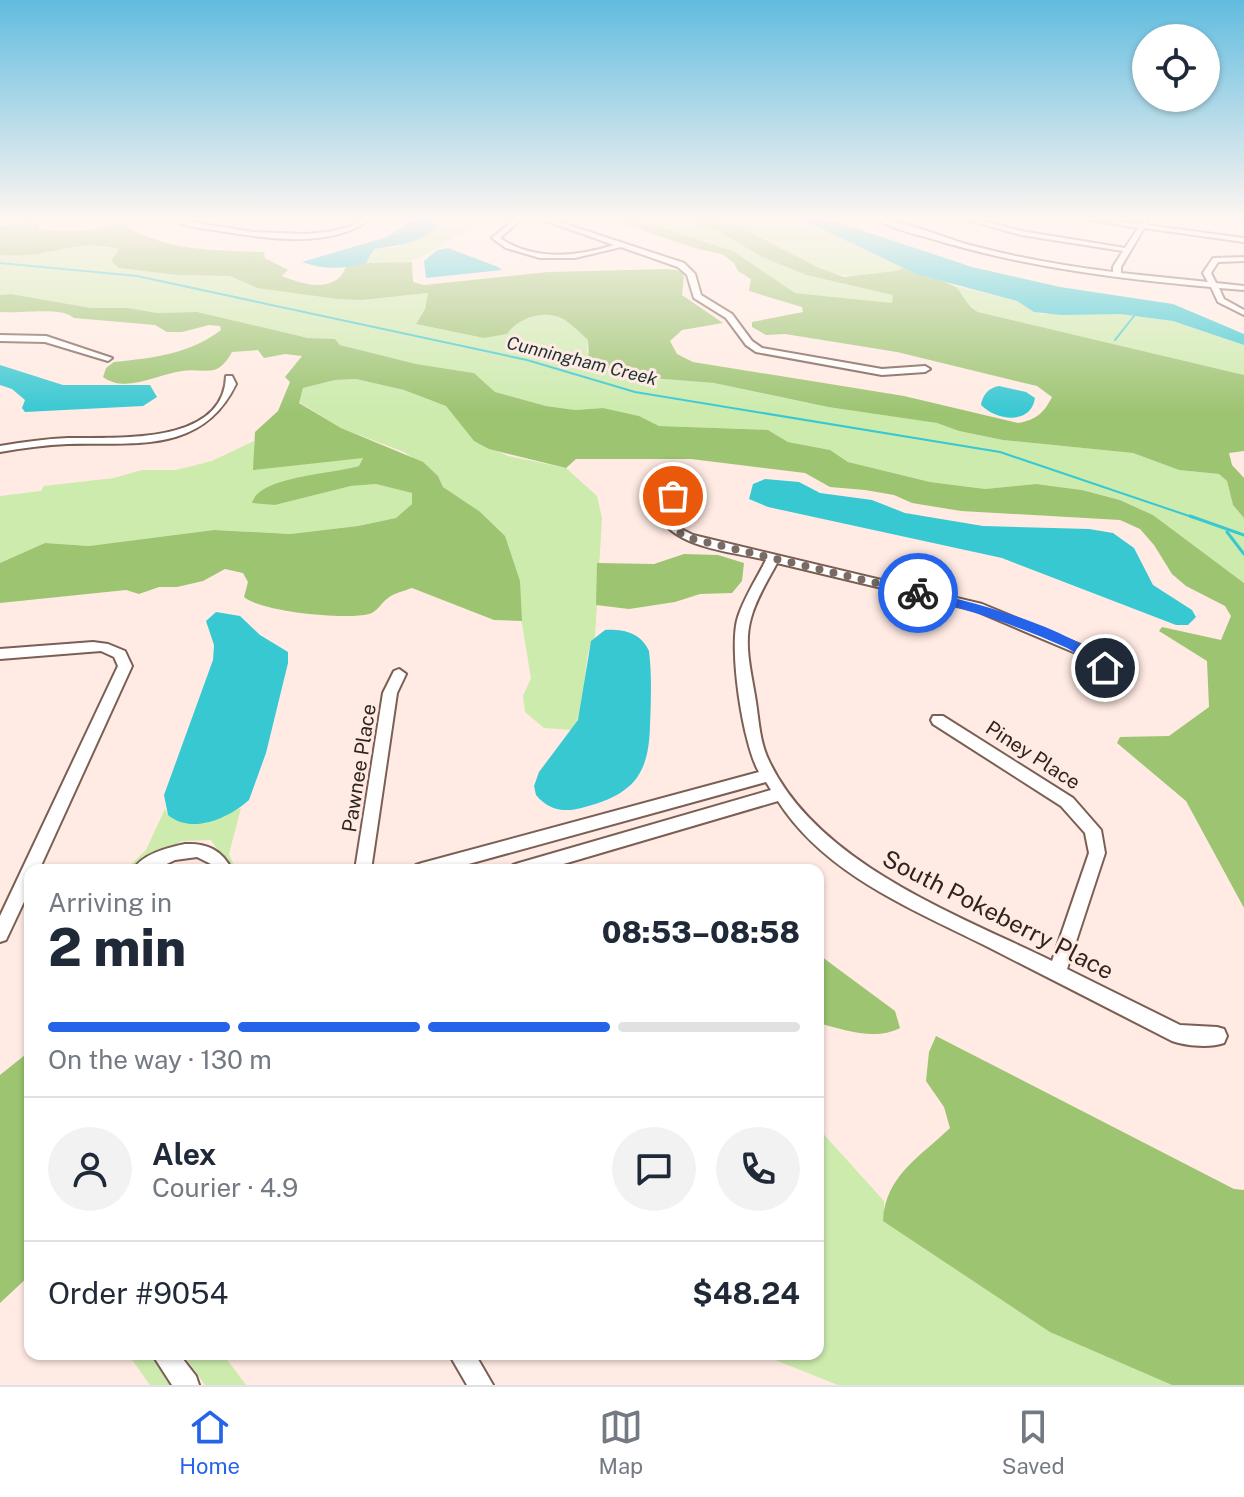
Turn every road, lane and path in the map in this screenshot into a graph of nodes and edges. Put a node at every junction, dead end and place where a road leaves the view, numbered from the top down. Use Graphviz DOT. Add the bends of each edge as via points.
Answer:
graph roads {
  1 [pos="693,284"];
  2 [pos="1197,284"];
  3 [pos="1211,285"];
  4 [pos="1244,288"];
  5 [pos="1244,313"];
  6 [pos="0,338"];
  7 [pos="108,358"];
  8 [pos="925,369"];
  9 [pos="229,378"];
  10 [pos="0,449"];
  11 [pos="673,496"];
  12 [pos="773,558"];
  13 [pos="0,654"];
  14 [pos="1105,668"];
  15 [pos="399,674"];
  16 [pos="938,720"];
  17 [pos="769,775"];
  18 [pos="780,794"];
  19 [pos="614,819"];
  20 [pos="625,840"];
  21 [pos="33,864"];
  22 [pos="150,864"];
  23 [pos="218,864"];
  24 [pos="364,864"];
  25 [pos="445,864"];
  26 [pos="540,864"];
  27 [pos="24,899"];
  28 [pos="0,934"];
  29 [pos="1057,973"];
  30 [pos="1217,1036"];
  31 [pos="168,1360"];
  32 [pos="465,1360"];
  33 [pos="187,1385"];
  34 [pos="481,1385"];
  1 -- 8 [label="street" via="697,296 729,316 755,348 882,372"];
  2 -- 3 [label="street"];
  3 -- 4 [label="street"];
  3 -- 5 [label="street" via="1221,300"];
  6 -- 7 [label="street" via="54,341"];
  9 -- 10 [label="street" via="229,389 214,413 177,433"];
  11 -- 12 [label="street" via="668,521 681,534"];
  12 -- 14 [label="street" via="998,614 1083,651"];
  12 -- 17 [label="street, South Pokeberry Place" via="744,618 741,650 750,724"];
  13 -- 21 [label="street" via="103,647 120,654 125,666"];
  15 -- 24 [label="street, Pawnee Place" via="390,693"];
  16 -- 29 [label="street, Piney Place" via="1067,802 1093,830 1097,853"];
  17 -- 18 [label="street, South Pokeberry Place"];
  17 -- 19 [label="street"];
  18 -- 20 [label="street"];
  18 -- 29 [label="street, South Pokeberry Place" via="828,847 879,884"];
  19 -- 20 [label="street"];
  19 -- 25 [label="street"];
  20 -- 26 [label="street"];
  22 -- 23 [label="street" via="190,850 209,854"];
  27 -- 28 [label="street"];
  29 -- 30 [label="street, South Pokeberry Place" via="1179,1034"];
  31 -- 33 [label="street"];
  32 -- 34 [label="street"];
}
